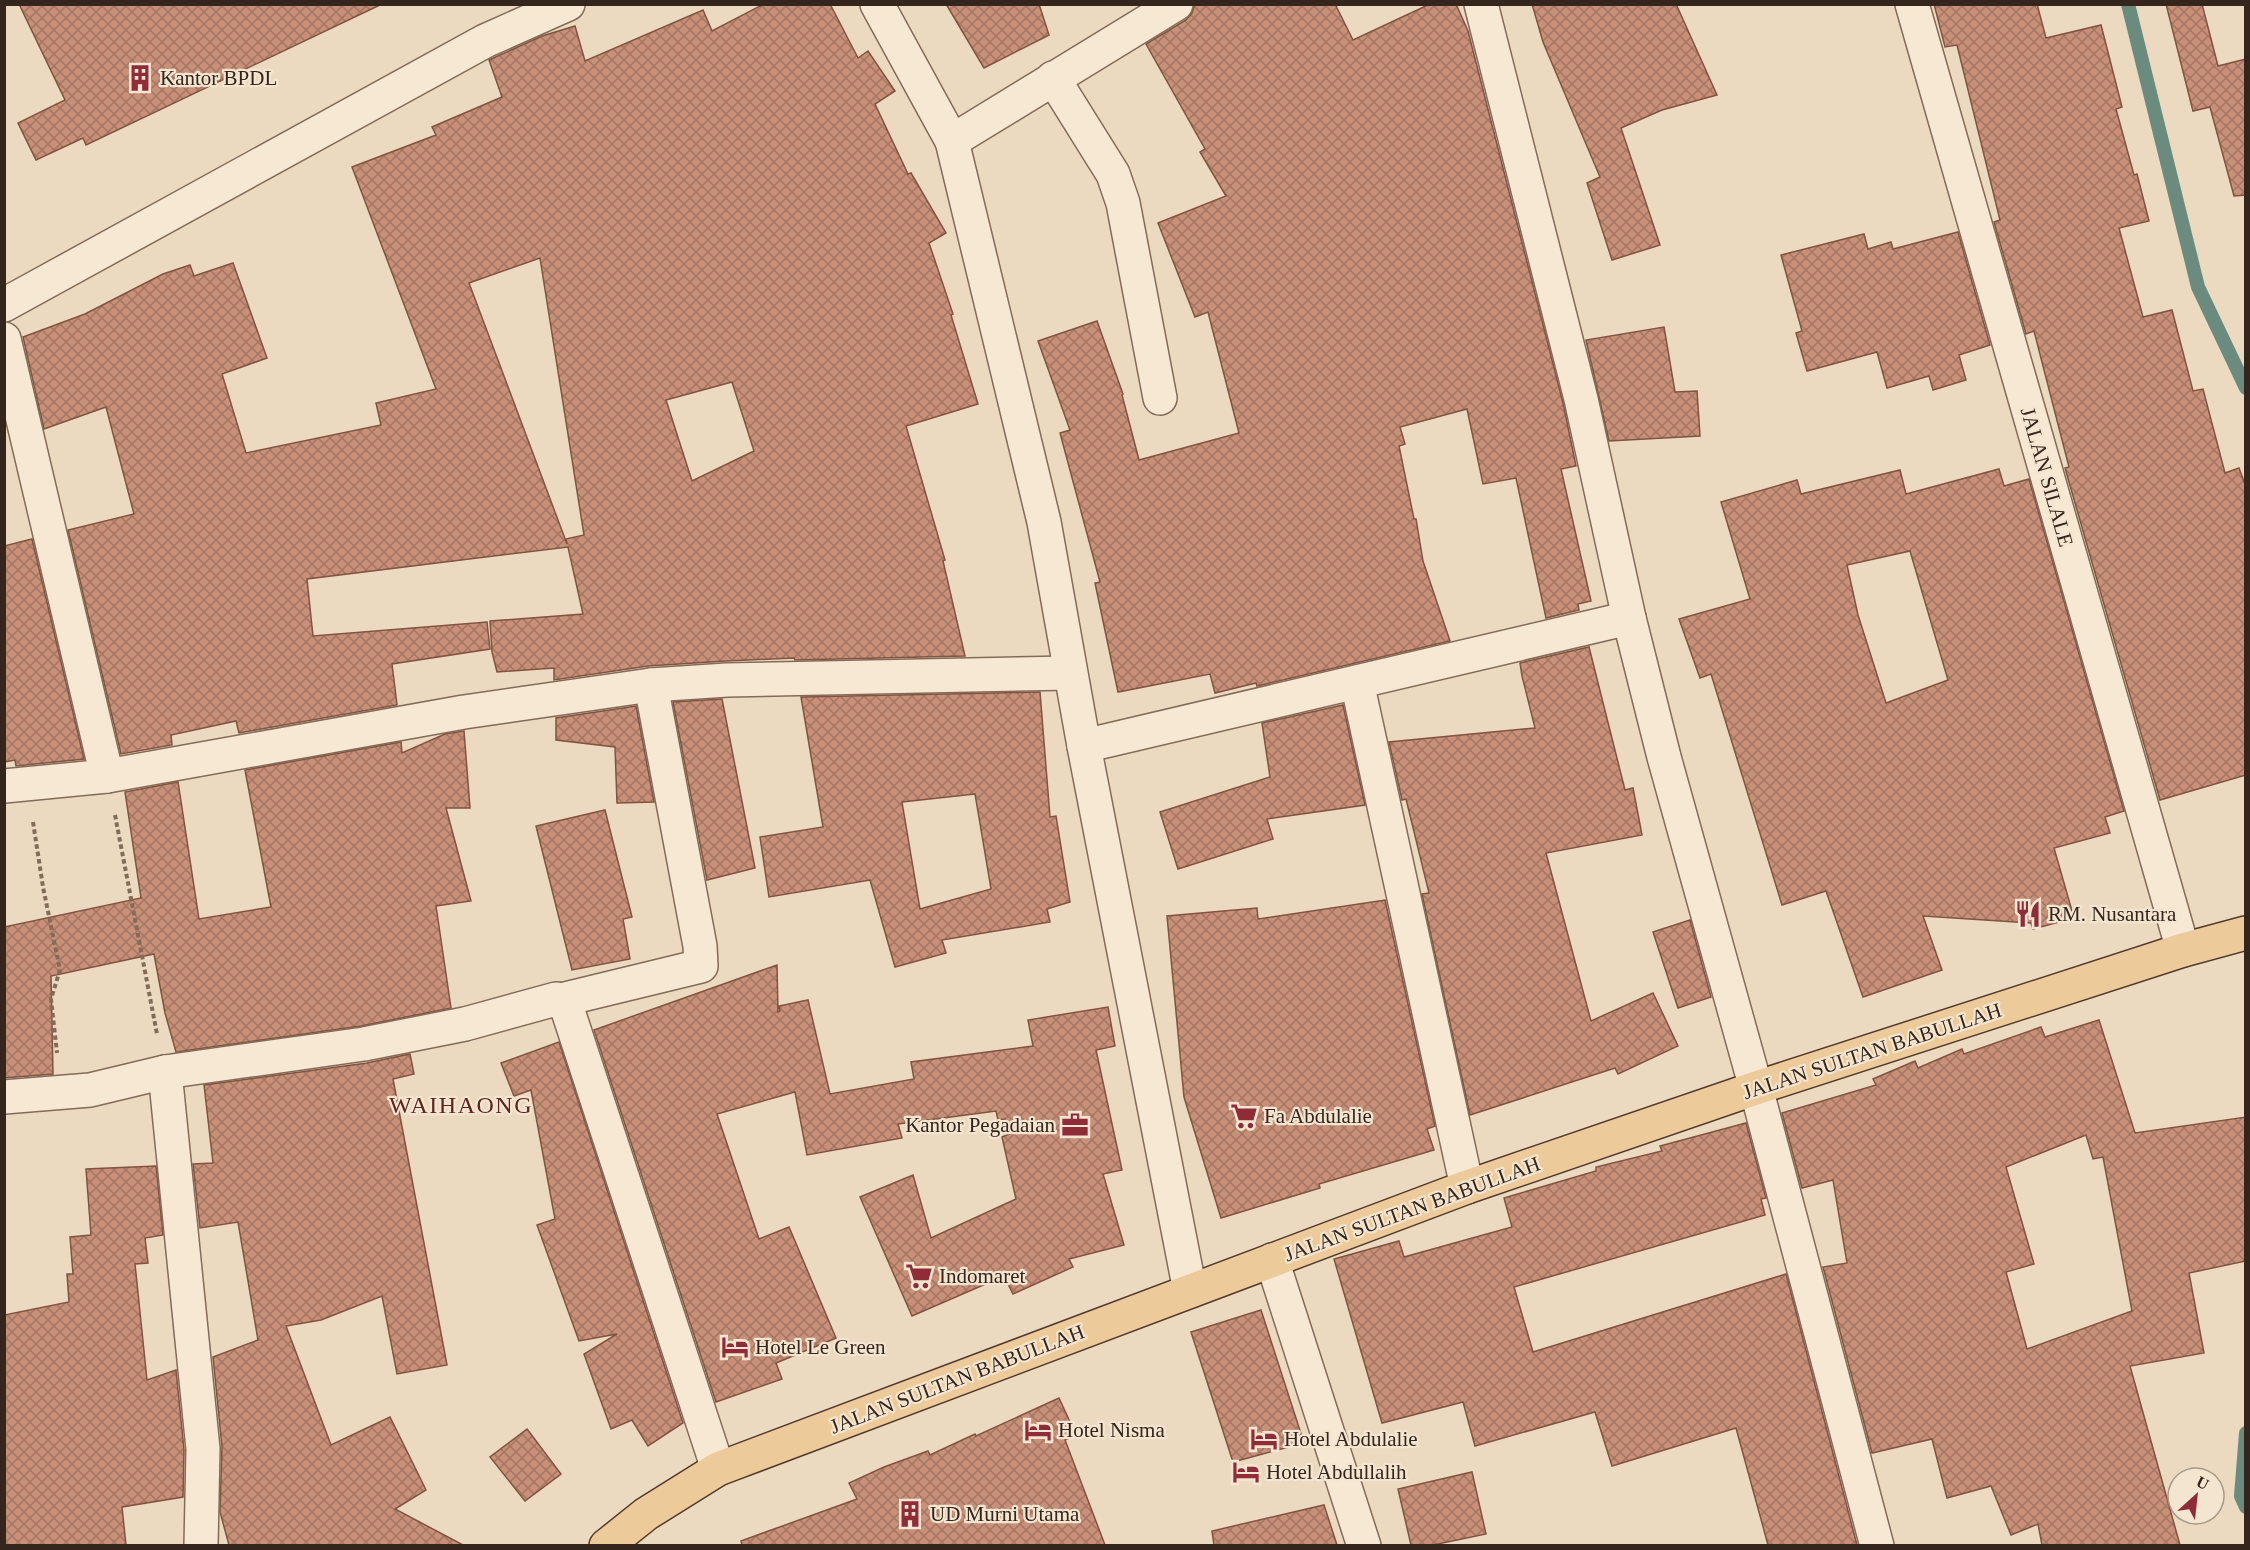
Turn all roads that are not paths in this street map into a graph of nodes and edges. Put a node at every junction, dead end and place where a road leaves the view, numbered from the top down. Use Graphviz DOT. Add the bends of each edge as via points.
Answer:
graph roads {
  1 [pos="568,4"];
  2 [pos="877,4"];
  3 [pos="1176,4"];
  4 [pos="1481,4"];
  5 [pos="1911,4"];
  6 [pos="1053,78"];
  7 [pos="952,141"];
  8 [pos="4,305"];
  9 [pos="4,339"];
  10 [pos="1160,398"];
  11 [pos="1629,618"];
  12 [pos="1070,673"];
  13 [pos="1357,682"];
  14 [pos="651,686"];
  15 [pos="1084,746"];
  16 [pos="107,776"];
  17 [pos="16,785"];
  18 [pos="2246,933"];
  19 [pos="2183,950"];
  20 [pos="561,1000"];
  21 [pos="165,1072"];
  22 [pos="1756,1088"];
  23 [pos="4,1096"];
  24 [pos="1467,1187"];
  25 [pos="1272,1260"];
  26 [pos="1191,1291"];
  27 [pos="718,1468"];
  28 [pos="201,1545"];
  29 [pos="606,1545"];
  30 [pos="1364,1545"];
  31 [pos="1877,1545"];
  1 -- 8 [label="street" via="485,42"];
  2 -- 7 [label="street"];
  3 -- 6 [label="street"];
  4 -- 11 [label="street" via="1581,399"];
  5 -- 19 [label="street, JALAN SILALE"];
  6 -- 7 [label="street"];
  6 -- 10 [label="street" via="1113,174 1123,203"];
  7 -- 12 [label="street" via="1044,522"];
  9 -- 16 [label="street"];
  11 -- 13 [label="street"];
  11 -- 22 [label="street"];
  12 -- 14 [label="street" via="727,680"];
  12 -- 15 [label="street"];
  13 -- 15 [label="street"];
  13 -- 24 [label="street"];
  14 -- 16 [label="street" via="464,712"];
  14 -- 20 [label="street" via="701,966"];
  15 -- 26 [label="street"];
  16 -- 17 [label="street"];
  18 -- 19 [label="main road, JALAN SULTAN BABULLAH"];
  19 -- 22 [label="main road, JALAN SULTAN BABULLAH"];
  20 -- 21 [label="street" via="363,1044"];
  20 -- 27 [label="street" via="566,1005"];
  21 -- 23 [label="street" via="90,1090"];
  21 -- 28 [label="street" via="203,1449"];
  22 -- 24 [label="main road, JALAN SULTAN BABULLAH"];
  22 -- 31 [label="street"];
  24 -- 25 [label="main road, JALAN SULTAN BABULLAH"];
  25 -- 26 [label="main road, JALAN SULTAN BABULLAH"];
  25 -- 30 [label="street"];
  26 -- 27 [label="main road, JALAN SULTAN BABULLAH"];
  27 -- 29 [label="main road, JALAN SULTAN BABULLAH"];
}
